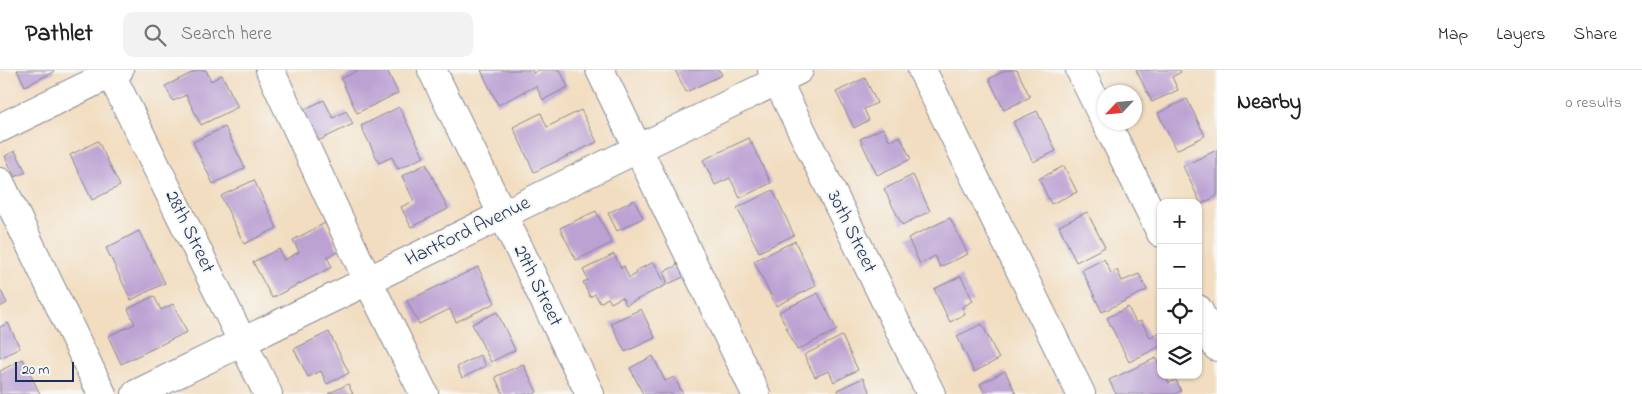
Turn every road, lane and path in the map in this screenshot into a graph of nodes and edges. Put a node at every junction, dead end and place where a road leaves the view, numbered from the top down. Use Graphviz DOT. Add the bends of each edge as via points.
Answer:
graph roads {
  1 [pos="270,70"];
  2 [pos="432,70"];
  3 [pos="600,70"];
  4 [pos="922,70"];
  5 [pos="1080,70"];
  6 [pos="113,71"];
  7 [pos="783,74"];
  8 [pos="1097,105"];
  9 [pos="0,128"];
  10 [pos="1110,130"];
  11 [pos="638,149"];
  12 [pos="0,182"];
  13 [pos="502,215"];
  14 [pos="1157,225"];
  15 [pos="368,281"];
  16 [pos="1202,317"];
  17 [pos="243,342"];
  18 [pos="1217,347"];
  19 [pos="102,394"];
  20 [pos="136,394"];
  21 [pos="268,394"];
  22 [pos="424,394"];
  23 [pos="590,394"];
  24 [pos="756,394"];
  25 [pos="931,394"];
  26 [pos="1081,394"];
  1 -- 15 [label="street"];
  2 -- 13 [label="street, 29th Street"];
  3 -- 11 [label="street"];
  4 -- 26 [label="street"];
  5 -- 8 [label="street"];
  6 -- 9 [label="street"];
  6 -- 17 [label="street, 28th Street"];
  7 -- 11 [label="street, Hartford Avenue"];
  7 -- 25 [label="street, 30th Street"];
  10 -- 14 [label="street"];
  11 -- 13 [label="street, Hartford Avenue"];
  11 -- 24 [label="street"];
  12 -- 19 [label="street"];
  13 -- 15 [label="street, Hartford Avenue"];
  13 -- 23 [label="street, 29th Street"];
  15 -- 17 [label="street, Hartford Avenue"];
  15 -- 22 [label="street"];
  16 -- 18 [label="street"];
  17 -- 20 [label="street, Hartford Avenue"];
  17 -- 21 [label="street, 28th Street"];
}
